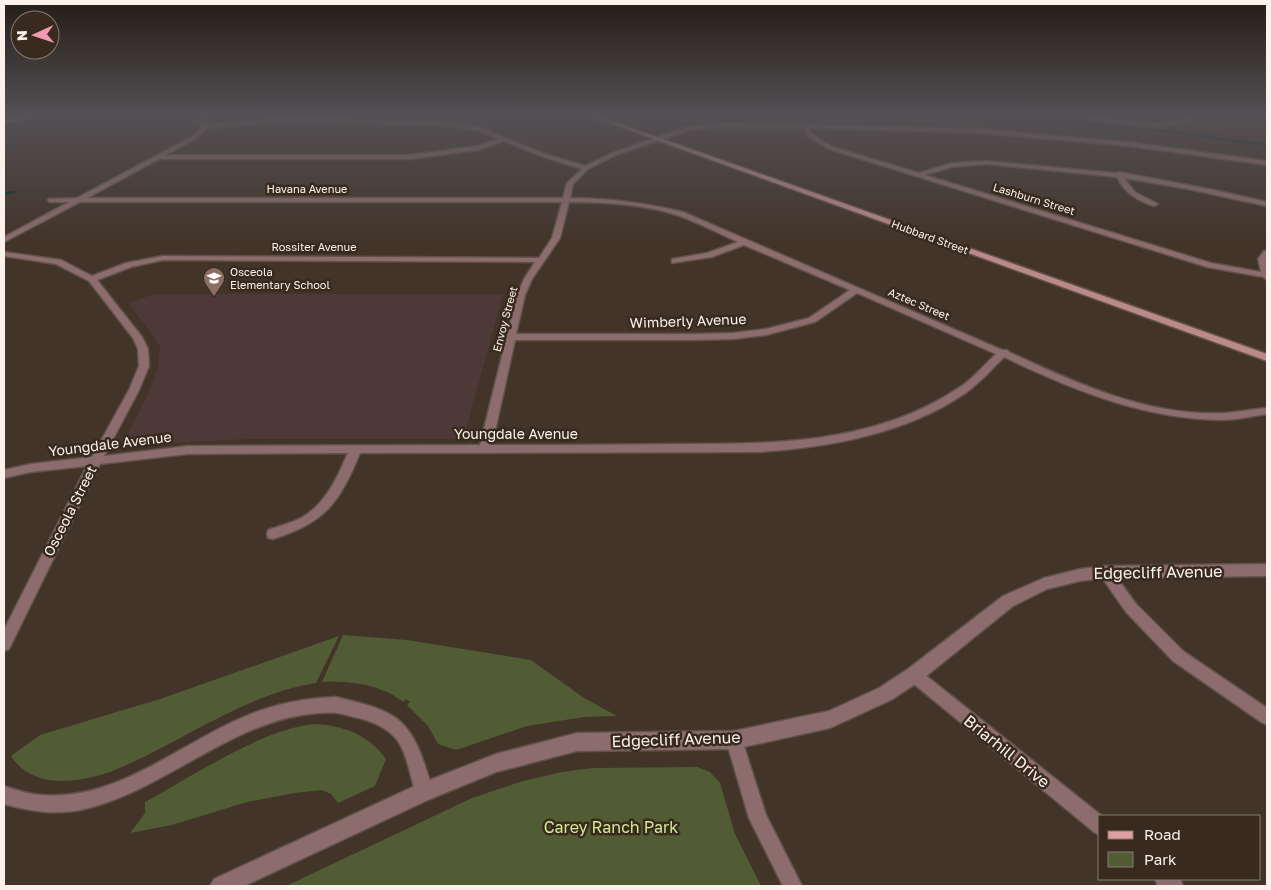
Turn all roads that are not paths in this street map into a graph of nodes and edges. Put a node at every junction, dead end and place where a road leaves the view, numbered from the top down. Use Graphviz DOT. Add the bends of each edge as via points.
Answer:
graph roads {
  1 [pos="158,158"];
  2 [pos="552,158"];
  3 [pos="607,158"];
  4 [pos="709,158"];
  5 [pos="862,158"];
  6 [pos="1227,158"];
  7 [pos="1267,163"];
  8 [pos="586,168"];
  9 [pos="1119,174"];
  10 [pos="919,175"];
  11 [pos="50,200"];
  12 [pos="76,200"];
  13 [pos="564,200"];
  14 [pos="1154,204"];
  15 [pos="1267,204"];
  16 [pos="4,240"];
  17 [pos="744,242"];
  18 [pos="1267,253"];
  19 [pos="4,254"];
  20 [pos="541,260"];
  21 [pos="675,262"];
  22 [pos="1266,277"];
  23 [pos="92,279"];
  24 [pos="856,290"];
  25 [pos="510,337"];
  26 [pos="1004,352"];
  27 [pos="1267,358"];
  28 [pos="1267,411"];
  29 [pos="356,449"];
  30 [pos="485,449"];
  31 [pos="95,461"];
  32 [pos="4,474"];
  33 [pos="273,534"];
  34 [pos="1267,570"];
  35 [pos="1105,572"];
  36 [pos="5,640"];
  37 [pos="914,675"];
  38 [pos="1267,717"];
  39 [pos="734,740"];
  40 [pos="424,792"];
  41 [pos="4,795"];
  42 [pos="1098,824"];
  43 [pos="221,886"];
  44 [pos="793,886"];
  1 -- 12 [label="street"];
  2 -- 8 [label="street"];
  3 -- 8 [label="street, Envoy Street"];
  4 -- 27 [label="main road, Hubbard Street"];
  5 -- 10 [label="street, Lashburn Street"];
  6 -- 7 [label="street, Envoy Street"];
  8 -- 13 [label="street, Envoy Street" via="570,183"];
  9 -- 10 [label="street" via="971,162 949,164"];
  9 -- 14 [label="street" via="1123,186 1132,195"];
  9 -- 15 [label="street"];
  10 -- 22 [label="street, Lashburn Street" via="1210,265"];
  11 -- 12 [label="street, Havana Avenue"];
  12 -- 13 [label="street, Havana Avenue"];
  12 -- 16 [label="street"];
  13 -- 17 [label="street, Aztec Street" via="618,201 658,208 680,214"];
  13 -- 20 [label="street, Envoy Street" via="559,231"];
  17 -- 21 [label="street" via="709,255"];
  17 -- 24 [label="street, Aztec Street"];
  18 -- 22 [label="street" via="1262,259"];
  19 -- 23 [label="street, Osceola Street" via="58,262"];
  20 -- 23 [label="street, Rossiter Avenue" via="164,258 129,265"];
  20 -- 25 [label="street, Envoy Street" via="521,295"];
  23 -- 31 [label="street, Osceola Street" via="137,337 144,358 134,390"];
  24 -- 25 [label="street, Wimberly Avenue" via="812,320 766,332 705,336"];
  24 -- 26 [label="street, Aztec Street"];
  25 -- 30 [label="street, Envoy Street"];
  26 -- 28 [label="street, Aztec Street" via="1091,392 1168,414 1210,418 1242,417"];
  26 -- 30 [label="street, Youngdale Avenue" via="956,395 887,426 828,443 760,448"];
  29 -- 30 [label="street, Youngdale Avenue"];
  29 -- 31 [label="street, Youngdale Avenue" via="188,450"];
  29 -- 33 [label="street" via="342,482 328,502 309,519"];
  31 -- 32 [label="street, Youngdale Avenue"];
  31 -- 36 [label="street, Osceola Street"];
  34 -- 35 [label="street, Edgecliff Avenue"];
  35 -- 37 [label="street, Edgecliff Avenue" via="1044,584 1008,601"];
  35 -- 38 [label="street" via="1131,608 1178,656"];
  37 -- 39 [label="street, Edgecliff Avenue" via="885,694 830,718"];
  37 -- 42 [label="street, Briarhill Drive"];
  39 -- 40 [label="street, Edgecliff Avenue" via="577,742 496,763"];
  39 -- 44 [label="street" via="758,818"];
  40 -- 41 [label="street" via="410,749 396,728 354,706 320,704 282,710 264,717 133,785 89,799 40,804"];
  40 -- 43 [label="street, Edgecliff Avenue"];
}
